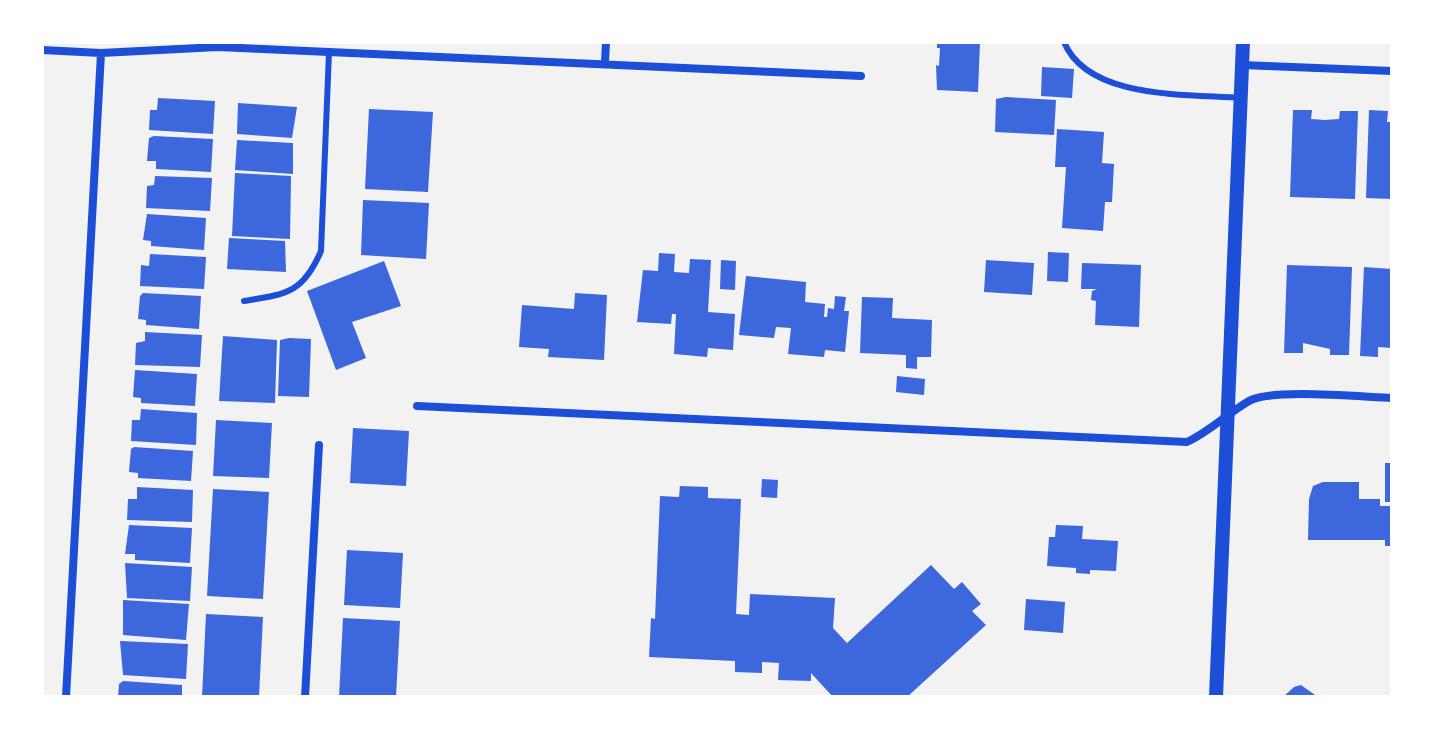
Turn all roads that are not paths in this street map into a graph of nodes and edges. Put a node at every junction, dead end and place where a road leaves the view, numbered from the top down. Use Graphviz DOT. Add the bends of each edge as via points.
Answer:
graph roads {
  1 [pos="606,42"];
  2 [pos="1064,42"];
  3 [pos="1243,42"];
  4 [pos="42,50"];
  5 [pos="329,52"];
  6 [pos="101,53"];
  7 [pos="605,62"];
  8 [pos="1242,65"];
  9 [pos="1392,71"];
  10 [pos="861,76"];
  11 [pos="1241,98"];
  12 [pos="244,301"];
  13 [pos="1392,398"];
  14 [pos="417,406"];
  15 [pos="1230,415"];
  16 [pos="319,445"];
  17 [pos="66,697"];
  18 [pos="305,697"];
  19 [pos="1216,697"];
  1 -- 7 [label="street"];
  2 -- 11 [label="lane" via="1070,57 1092,75 1134,89"];
  3 -- 8 [label="street"];
  4 -- 6 [label="street"];
  5 -- 6 [label="street" via="218,47"];
  5 -- 7 [label="street"];
  5 -- 12 [label="lane" via="321,251 309,278 297,287 284,295"];
  6 -- 17 [label="street"];
  7 -- 10 [label="street"];
  8 -- 9 [label="street"];
  8 -- 11 [label="street"];
  11 -- 15 [label="street"];
  13 -- 15 [label="street" via="1274,395 1251,399"];
  14 -- 15 [label="street" via="1187,442"];
  15 -- 19 [label="street"];
  16 -- 18 [label="street"];
}
